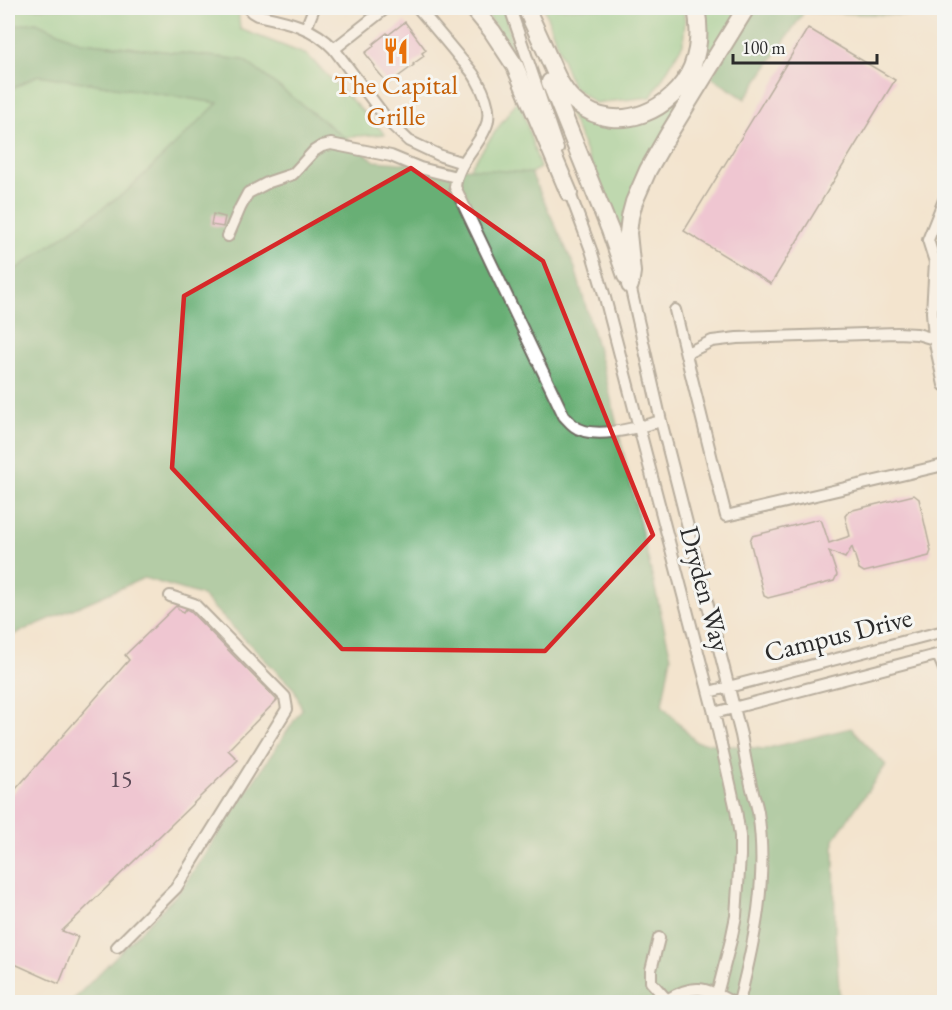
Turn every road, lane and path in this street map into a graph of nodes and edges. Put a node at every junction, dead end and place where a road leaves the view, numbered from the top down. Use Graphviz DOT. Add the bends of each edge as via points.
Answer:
graph roads {
  1 [pos="248,8"];
  2 [pos="314,8"];
  3 [pos="386,8"];
  4 [pos="418,8"];
  5 [pos="473,8"];
  6 [pos="510,8"];
  7 [pos="525,8"];
  8 [pos="696,8"];
  9 [pos="746,8"];
  10 [pos="306,28"];
  11 [pos="333,49"];
  12 [pos="462,163"];
  13 [pos="456,177"];
  14 [pos="569,194"];
  15 [pos="945,200"];
  16 [pos="228,236"];
  17 [pos="630,285"];
  18 [pos="675,310"];
  19 [pos="939,338"];
  20 [pos="687,353"];
  21 [pos="945,385"];
  22 [pos="661,421"];
  23 [pos="640,427"];
  24 [pos="945,465"];
  25 [pos="170,596"];
  26 [pos="945,631"];
  27 [pos="941,654"];
  28 [pos="945,669"];
  29 [pos="729,687"];
  30 [pos="709,692"];
  31 [pos="734,707"];
  32 [pos="714,713"];
  33 [pos="659,938"];
  34 [pos="117,947"];
  35 [pos="714,996"];
  36 [pos="667,1001"];
  37 [pos="731,1002"];
  38 [pos="739,1002"];
  1 -- 10 [label="street" via="257,15"];
  2 -- 10 [label="street"];
  3 -- 11 [label="street"];
  4 -- 12 [label="street" via="478,81 489,111 485,131"];
  5 -- 14 [label="highway" via="515,66"];
  6 -- 14 [label="street, Dryden Way" via="559,152"];
  7 -- 8 [label="highway" via="567,94 593,114 625,118 662,104 691,68 698,43"];
  7 -- 17 [label="highway"];
  9 -- 17 [label="highway" via="668,135 634,202 628,233"];
  10 -- 11 [label="street"];
  11 -- 12 [label="street" via="389,122 409,141"];
  12 -- 13 [label="street"];
  13 -- 16 [label="street" via="391,156 331,144 322,146 292,174 248,194"];
  13 -- 23 [label="street" via="455,187 564,416 575,427 597,434"];
  14 -- 23 [label="street, Dryden Way" via="598,272"];
  15 -- 19 [label="street" via="928,240 935,262 932,312"];
  17 -- 22 [label="street, Dryden Way"];
  18 -- 20 [label="street"];
  19 -- 20 [label="street" via="897,333 737,338 712,341"];
  19 -- 21 [label="street"];
  20 -- 24 [label="street" via="726,516"];
  22 -- 23 [label="street"];
  22 -- 29 [label="street, Dryden Way"];
  23 -- 30 [label="street, Dryden Way"];
  25 -- 34 [label="street" via="194,604 285,697 287,709 176,888"];
  26 -- 29 [label="street, Campus Drive"];
  27 -- 28 [label="street"];
  27 -- 31 [label="street, Campus Drive"];
  29 -- 30 [label="street, Campus Drive"];
  29 -- 31 [label="street, Dryden Way"];
  30 -- 32 [label="street, Dryden Way"];
  31 -- 32 [label="street, Campus Drive"];
  31 -- 38 [label="street, Dryden Way" via="758,811 761,848 758,922"];
  32 -- 35 [label="street, Dryden Way" via="740,836 736,916"];
  33 -- 36 [label="street" via="651,982"];
  35 -- 36 [label="street" via="688,989"];
  35 -- 37 [label="street"];
}
